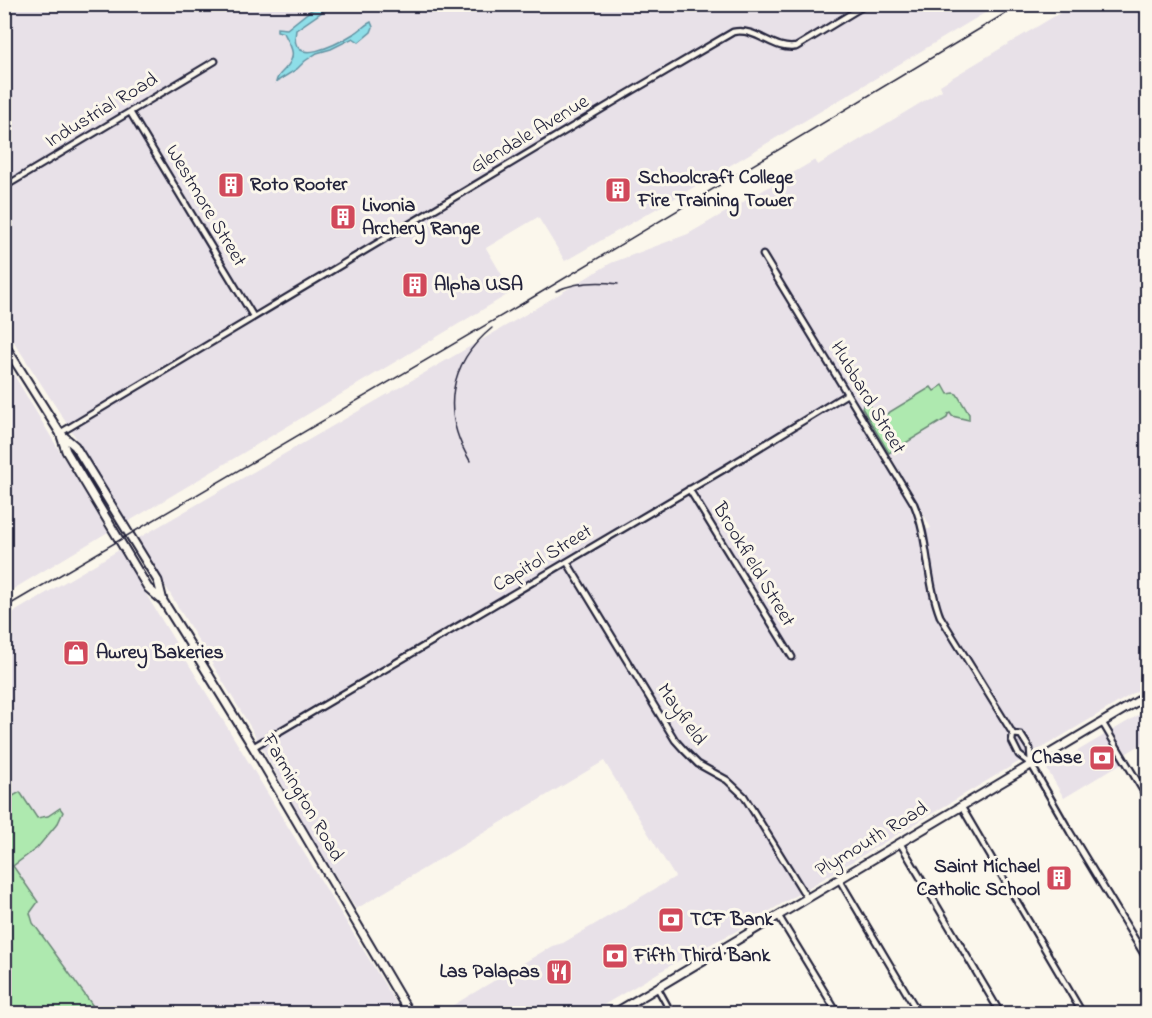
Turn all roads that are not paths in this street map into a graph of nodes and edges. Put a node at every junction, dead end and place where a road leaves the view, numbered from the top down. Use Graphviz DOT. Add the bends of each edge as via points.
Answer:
graph roads {
  1 [pos="867,4"];
  2 [pos="215,61"];
  3 [pos="130,112"];
  4 [pos="4,187"];
  5 [pos="763,255"];
  6 [pos="254,316"];
  7 [pos="4,344"];
  8 [pos="847,394"];
  9 [pos="60,433"];
  10 [pos="689,489"];
  11 [pos="567,562"];
  12 [pos="163,601"];
  13 [pos="792,657"];
  14 [pos="1148,695"];
  15 [pos="1102,722"];
  16 [pos="1013,734"];
  17 [pos="253,747"];
  18 [pos="1031,764"];
  19 [pos="1148,799"];
  20 [pos="961,807"];
  21 [pos="900,843"];
  22 [pos="839,879"];
  23 [pos="807,898"];
  24 [pos="778,915"];
  25 [pos="1145,951"];
  26 [pos="1148,961"];
  27 [pos="657,987"];
  28 [pos="410,1014"];
  29 [pos="613,1014"];
  30 [pos="672,1014"];
  31 [pos="838,1014"];
  32 [pos="919,1014"];
  33 [pos="1001,1014"];
  34 [pos="1083,1014"];
  1 -- 6 [label="street, Glendale Avenue" via="796,47 784,47 745,31 734,32"];
  2 -- 3 [label="street, Industrial Road"];
  3 -- 4 [label="street, Industrial Road"];
  3 -- 6 [label="street, Westmore Street"];
  5 -- 8 [label="street, Hubbard Street"];
  6 -- 9 [label="street, Glendale Avenue"];
  7 -- 9 [label="main road, Farmington Road"];
  8 -- 10 [label="street, Capitol Street"];
  8 -- 16 [label="street, Hubbard Street" via="914,504 940,616"];
  9 -- 12 [label="main road, Farmington Road" via="66,452 148,588"];
  9 -- 12 [label="main road, Farmington Road" via="75,446 158,581"];
  10 -- 11 [label="street, Capitol Street"];
  10 -- 13 [label="street, Brookfield Street"];
  11 -- 17 [label="street, Capitol Street"];
  11 -- 23 [label="street, Mayfield" via="675,740 698,764 727,780 744,796"];
  12 -- 17 [label="main road, Farmington Road"];
  14 -- 15 [label="main road, Plymouth Road"];
  15 -- 18 [label="main road, Plymouth Road"];
  15 -- 19 [label="street"];
  16 -- 18 [label="street" via="1019,755"];
  16 -- 18 [label="street" via="1021,735 1030,749"];
  17 -- 28 [label="main road, Farmington Road"];
  18 -- 20 [label="main road, Plymouth Road"];
  18 -- 25 [label="street"];
  20 -- 21 [label="main road, Plymouth Road"];
  20 -- 34 [label="street"];
  21 -- 22 [label="main road, Plymouth Road"];
  21 -- 33 [label="street"];
  22 -- 23 [label="main road, Plymouth Road"];
  22 -- 32 [label="street"];
  23 -- 24 [label="main road, Plymouth Road"];
  24 -- 27 [label="main road, Plymouth Road"];
  24 -- 31 [label="street"];
  25 -- 26 [label="street"];
  27 -- 29 [label="main road, Plymouth Road"];
  27 -- 30 [label="street"];
}
